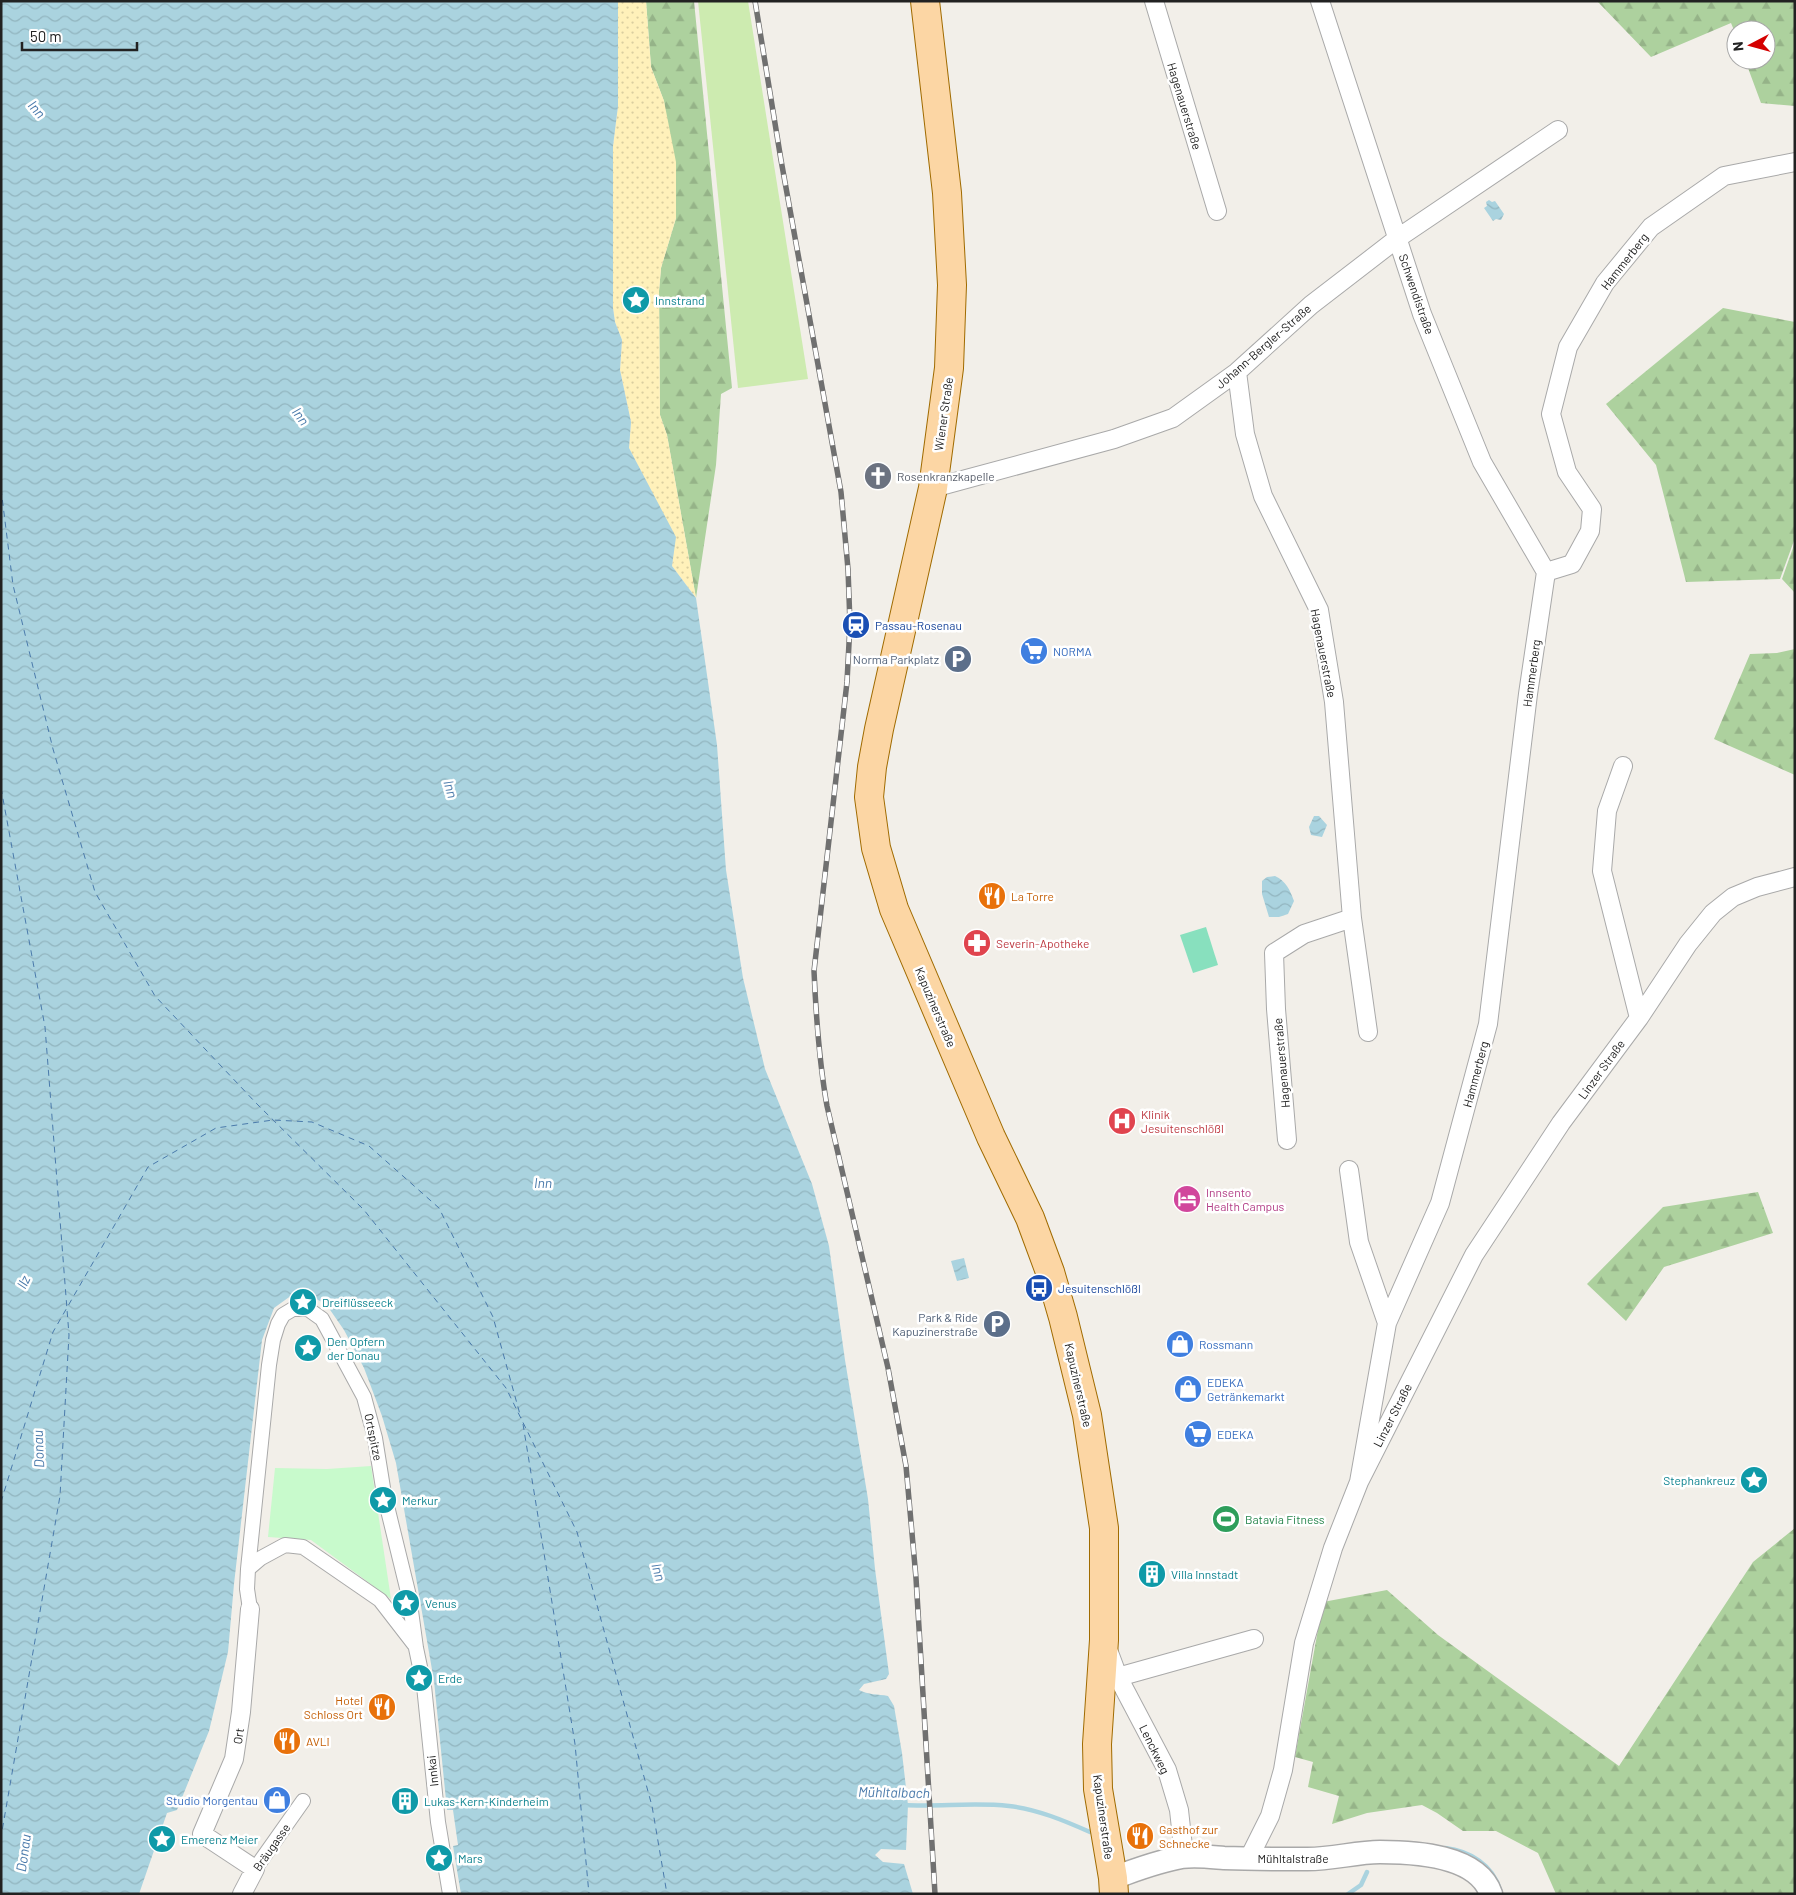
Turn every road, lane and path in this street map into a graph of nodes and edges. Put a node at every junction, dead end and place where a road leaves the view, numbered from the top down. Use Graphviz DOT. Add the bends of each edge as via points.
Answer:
graph roads {
  1 [pos="925,1"];
  2 [pos="1154,1"];
  3 [pos="1320,1"];
  4 [pos="1558,130"];
  5 [pos="1795,162"];
  6 [pos="1217,211"];
  7 [pos="1398,238"];
  8 [pos="1237,372"];
  9 [pos="933,488"];
  10 [pos="1546,572"];
  11 [pos="1623,766"];
  12 [pos="1795,877"];
  13 [pos="894,909"];
  14 [pos="1352,918"];
  15 [pos="1639,1018"];
  16 [pos="1368,1032"];
  17 [pos="1287,1140"];
  18 [pos="1349,1170"];
  19 [pos="1387,1323"];
  20 [pos="1359,1482"];
  21 [pos="248,1569"];
  22 [pos="250,1609"];
  23 [pos="1254,1639"];
  24 [pos="1104,1640"];
  25 [pos="416,1648"];
  26 [pos="1118,1677"];
  27 [pos="303,1801"];
  28 [pos="1184,1856"];
  29 [pos="1249,1858"];
  30 [pos="255,1869"];
  31 [pos="1113,1886"];
  32 [pos="242,1894"];
  33 [pos="450,1894"];
  34 [pos="1491,1894"];
  1 -- 9 [label="main road, Wiener Straße" via="948,193 952,285 949,368"];
  2 -- 6 [label="street, Hagenauerstraße"];
  3 -- 7 [label="street, Schwendistraße"];
  4 -- 7 [label="street, Johann-Bergler-Straße"];
  5 -- 10 [label="street, Hammerberg" via="1724,176 1651,226 1605,283 1568,347 1550,414 1567,472 1592,509 1590,531 1572,564"];
  7 -- 8 [label="street, Johann-Bergler-Straße" via="1311,305"];
  7 -- 10 [label="street, Schwendistraße" via="1422,314 1482,462"];
  8 -- 9 [label="street, Johann-Bergler-Straße" via="1173,418 1114,439"];
  8 -- 14 [label="street, Hagenauerstraße" via="1245,434 1263,496 1319,610 1334,702"];
  9 -- 13 [label="main road, Wiener Straße" via="879,729 869,797 876,848"];
  10 -- 19 [label="street, Hammerberg" via="1488,1024 1440,1203"];
  11 -- 15 [label="street" via="1607,811 1602,871"];
  12 -- 15 [label="street, Linzer Straße" via="1733,897 1713,913 1688,944"];
  13 -- 24 [label="main road, Kapuzinerstraße" via="991,1137 1030,1218 1063,1317 1087,1415 1100,1493 1104,1528"];
  14 -- 16 [label="street, Hagenauerstraße"];
  14 -- 17 [label="street, Hagenauerstraße" via="1304,934 1274,953"];
  15 -- 20 [label="street, Linzer Straße" via="1561,1123 1474,1255"];
  18 -- 19 [label="street, Hammerberg" via="1359,1242"];
  19 -- 20 [label="street, Hammerberg"];
  20 -- 29 [label="street, Linzer Straße" via="1333,1548 1304,1643 1283,1770 1270,1816"];
  21 -- 22 [label="street, Ort"];
  21 -- 25 [label="street" via="285,1545 303,1547 380,1600"];
  21 -- 25 [label="street, Ortspitze" via="273,1340 284,1315 292,1308 308,1309 322,1319 364,1397 409,1596"];
  22 -- 30 [label="street, Ort" via="234,1759 202,1834"];
  23 -- 26 [label="street"];
  24 -- 26 [label="street, Lenckweg"];
  24 -- 31 [label="main road, Kapuzinerstraße" via="1097,1744 1098,1780"];
  25 -- 33 [label="street, Innkai" via="424,1686 438,1822"];
  26 -- 28 [label="street, Lenckweg" via="1167,1770 1179,1810"];
  27 -- 30 [label="street, Bräugasse"];
  28 -- 29 [label="street, Mühltalstraße"];
  28 -- 31 [label="street, Mühltalstraße" via="1156,1863"];
  29 -- 34 [label="street, Mühltalstraße" via="1322,1860 1378,1852 1440,1858 1477,1873"];
  30 -- 32 [label="street, Bräugasse"];
}
